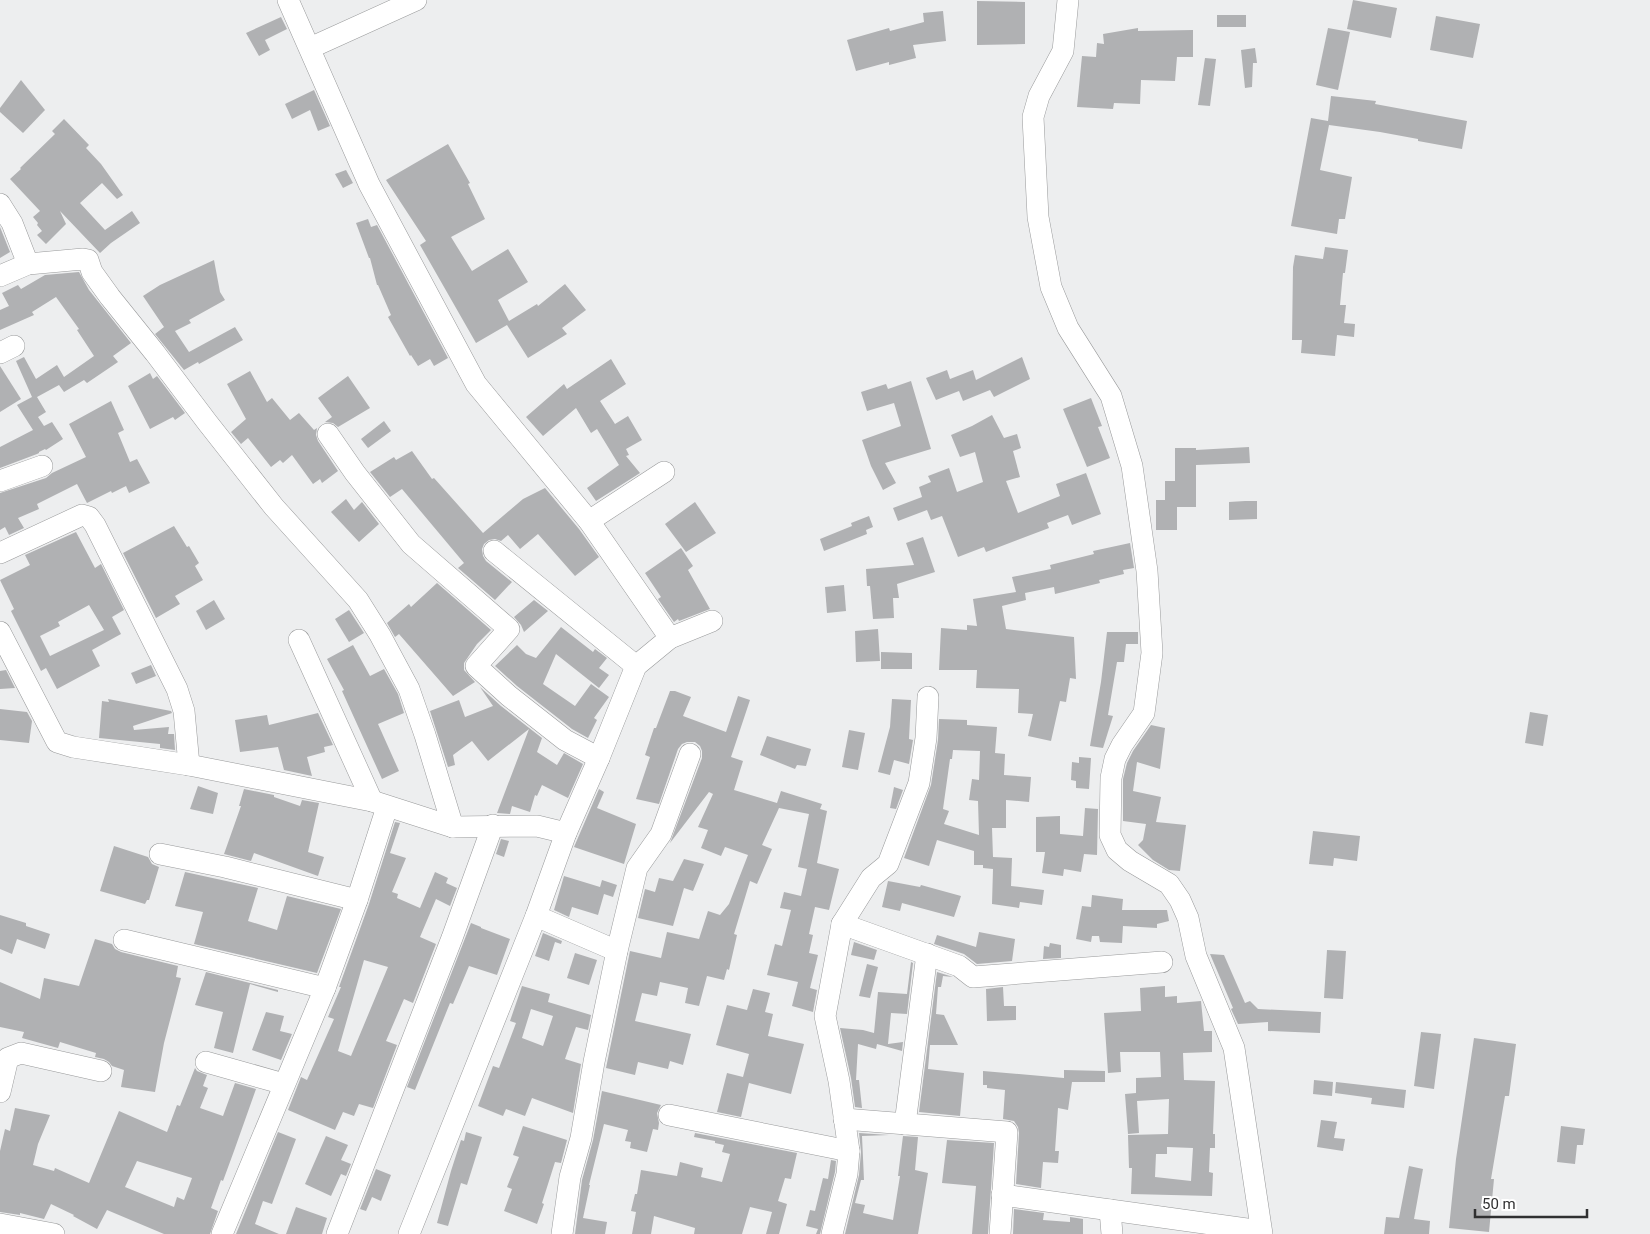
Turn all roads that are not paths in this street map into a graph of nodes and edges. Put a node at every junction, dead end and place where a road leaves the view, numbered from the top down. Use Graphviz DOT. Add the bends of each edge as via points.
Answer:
graph roads {
  1 [pos="416,0"];
  2 [pos="1068,0"];
  3 [pos="292,1"];
  4 [pos="310,48"];
  5 [pos="0,204"];
  6 [pos="28,264"];
  7 [pos="0,276"];
  8 [pos="328,434"];
  9 [pos="42,466"];
  10 [pos="664,472"];
  11 [pos="0,481"];
  12 [pos="589,521"];
  13 [pos="494,551"];
  14 [pos="0,553"];
  15 [pos="712,621"];
  16 [pos="2,637"];
  17 [pos="670,638"];
  18 [pos="299,640"];
  19 [pos="636,666"];
  20 [pos="928,697"];
  21 [pos="690,754"];
  22 [pos="599,758"];
  23 [pos="189,765"];
  24 [pos="379,804"];
  25 [pos="493,825"];
  26 [pos="453,827"];
  27 [pos="566,833"];
  28 [pos="160,854"];
  29 [pos="357,900"];
  30 [pos="536,916"];
  31 [pos="842,924"];
  32 [pos="124,940"];
  33 [pos="617,951"];
  34 [pos="927,954"];
  35 [pos="1162,962"];
  36 [pos="326,988"];
  37 [pos="206,1062"];
  38 [pos="101,1071"];
  39 [pos="284,1084"];
  40 [pos="0,1092"];
  41 [pos="669,1114"];
  42 [pos="844,1118"];
  43 [pos="905,1124"];
  44 [pos="849,1151"];
  45 [pos="1002,1195"];
  46 [pos="1110,1210"];
  47 [pos="0,1224"];
  48 [pos="1262,1233"];
  49 [pos="54,1234"];
  50 [pos="222,1234"];
  51 [pos="338,1234"];
  52 [pos="408,1234"];
  53 [pos="562,1234"];
  54 [pos="832,1234"];
  55 [pos="1000,1234"];
  56 [pos="1112,1234"];
  1 -- 4 [label="street"];
  2 -- 48 [label="street" via="1063,51 1039,96 1033,117 1038,217 1051,287 1068,328 1111,396 1132,466 1147,571 1152,653 1144,713 1122,745 1110,778 1110,835 1118,850 1130,861 1170,884 1188,918 1196,956 1234,1048"];
  3 -- 4 [label="street"];
  4 -- 12 [label="street" via="369,184 476,384"];
  5 -- 6 [label="street" via="12,223"];
  6 -- 7 [label="street"];
  6 -- 26 [label="street" via="88,260 92,272 110,297 274,507 358,600 409,689"];
  8 -- 22 [label="street" via="411,544 509,629 476,666 566,740"];
  9 -- 11 [label="street"];
  10 -- 12 [label="street"];
  12 -- 17 [label="street"];
  13 -- 19 [label="street"];
  14 -- 23 [label="street" via="82,515 89,517 177,690 184,711"];
  15 -- 17 [label="street"];
  16 -- 23 [label="street" via="57,742"];
  17 -- 19 [label="street"];
  18 -- 24 [label="street"];
  19 -- 22 [label="street"];
  20 -- 31 [label="street" via="919,783 888,864 871,878"];
  21 -- 33 [label="street" via="661,834 637,868"];
  22 -- 27 [label="street"];
  23 -- 24 [label="street"];
  24 -- 26 [label="street"];
  24 -- 29 [label="street"];
  25 -- 26 [label="street"];
  25 -- 27 [label="street" via="537,826"];
  25 -- 51 [label="street"];
  27 -- 30 [label="street"];
  28 -- 29 [label="street"];
  29 -- 36 [label="street"];
  30 -- 33 [label="street"];
  30 -- 52 [label="street"];
  31 -- 34 [label="street"];
  31 -- 42 [label="street" via="825,1016"];
  32 -- 36 [label="street"];
  33 -- 53 [label="street" via="581,1138 570,1177"];
  34 -- 35 [label="street" via="959,966 974,977"];
  34 -- 43 [label="street"];
  36 -- 39 [label="street"];
  37 -- 39 [label="street"];
  38 -- 40 [label="street" via="21,1053 8,1058"];
  39 -- 50 [label="street"];
  41 -- 44 [label="street"];
  42 -- 43 [label="street"];
  42 -- 44 [label="street"];
  43 -- 45 [label="street" via="1007,1132"];
  44 -- 54 [label="street" via="847,1174"];
  45 -- 46 [label="street"];
  45 -- 55 [label="street"];
  46 -- 48 [label="street"];
  46 -- 56 [label="street"];
  47 -- 49 [label="street"];
}
